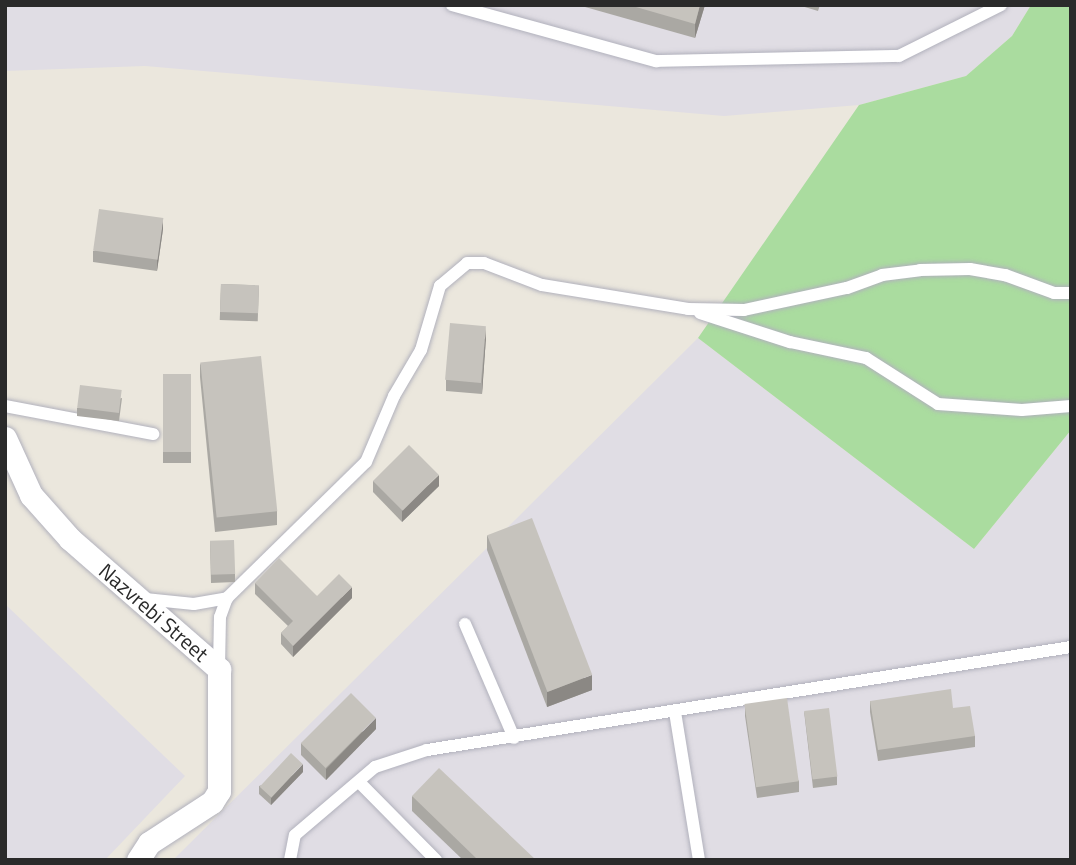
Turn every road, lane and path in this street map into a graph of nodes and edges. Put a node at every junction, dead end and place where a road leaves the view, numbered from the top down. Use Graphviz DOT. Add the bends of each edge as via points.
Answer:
graph roads {
  1 [pos="452,5"];
  2 [pos="1001,5"];
  3 [pos="1071,293"];
  4 [pos="688,309"];
  5 [pos="5,406"];
  6 [pos="1071,406"];
  7 [pos="153,434"];
  8 [pos="5,438"];
  9 [pos="141,598"];
  10 [pos="228,598"];
  11 [pos="465,624"];
  12 [pos="1071,647"];
  13 [pos="219,669"];
  14 [pos="675,712"];
  15 [pos="514,738"];
  16 [pos="359,782"];
  17 [pos="138,860"];
  18 [pos="290,860"];
  19 [pos="436,860"];
  20 [pos="699,860"];
  1 -- 2 [label="lane" via="669,61 899,57"];
  3 -- 4 [label="lane" via="1054,293 1005,275 970,269 920,270 882,275 847,288 744,310"];
  4 -- 6 [label="lane" via="790,342 866,358 938,404 1022,410"];
  4 -- 10 [label="lane" via="542,285 484,263 467,263 453,271 440,286 421,350 394,396 366,462"];
  5 -- 7 [label="lane"];
  8 -- 9 [label="street, Nazvrebi Street" via="31,495 70,539"];
  9 -- 10 [label="lane" via="194,604"];
  9 -- 13 [label="street, Nazvrebi Street"];
  10 -- 13 [label="lane" via="220,617"];
  11 -- 15 [label="lane"];
  12 -- 14 [label="lane"];
  13 -- 17 [label="street, Nazvrebi Street" via="219,791 212,803 149,843"];
  14 -- 15 [label="lane"];
  14 -- 20 [label="lane"];
  15 -- 16 [label="lane" via="427,750 375,767"];
  16 -- 18 [label="lane" via="295,835"];
  16 -- 19 [label="lane"];
}
